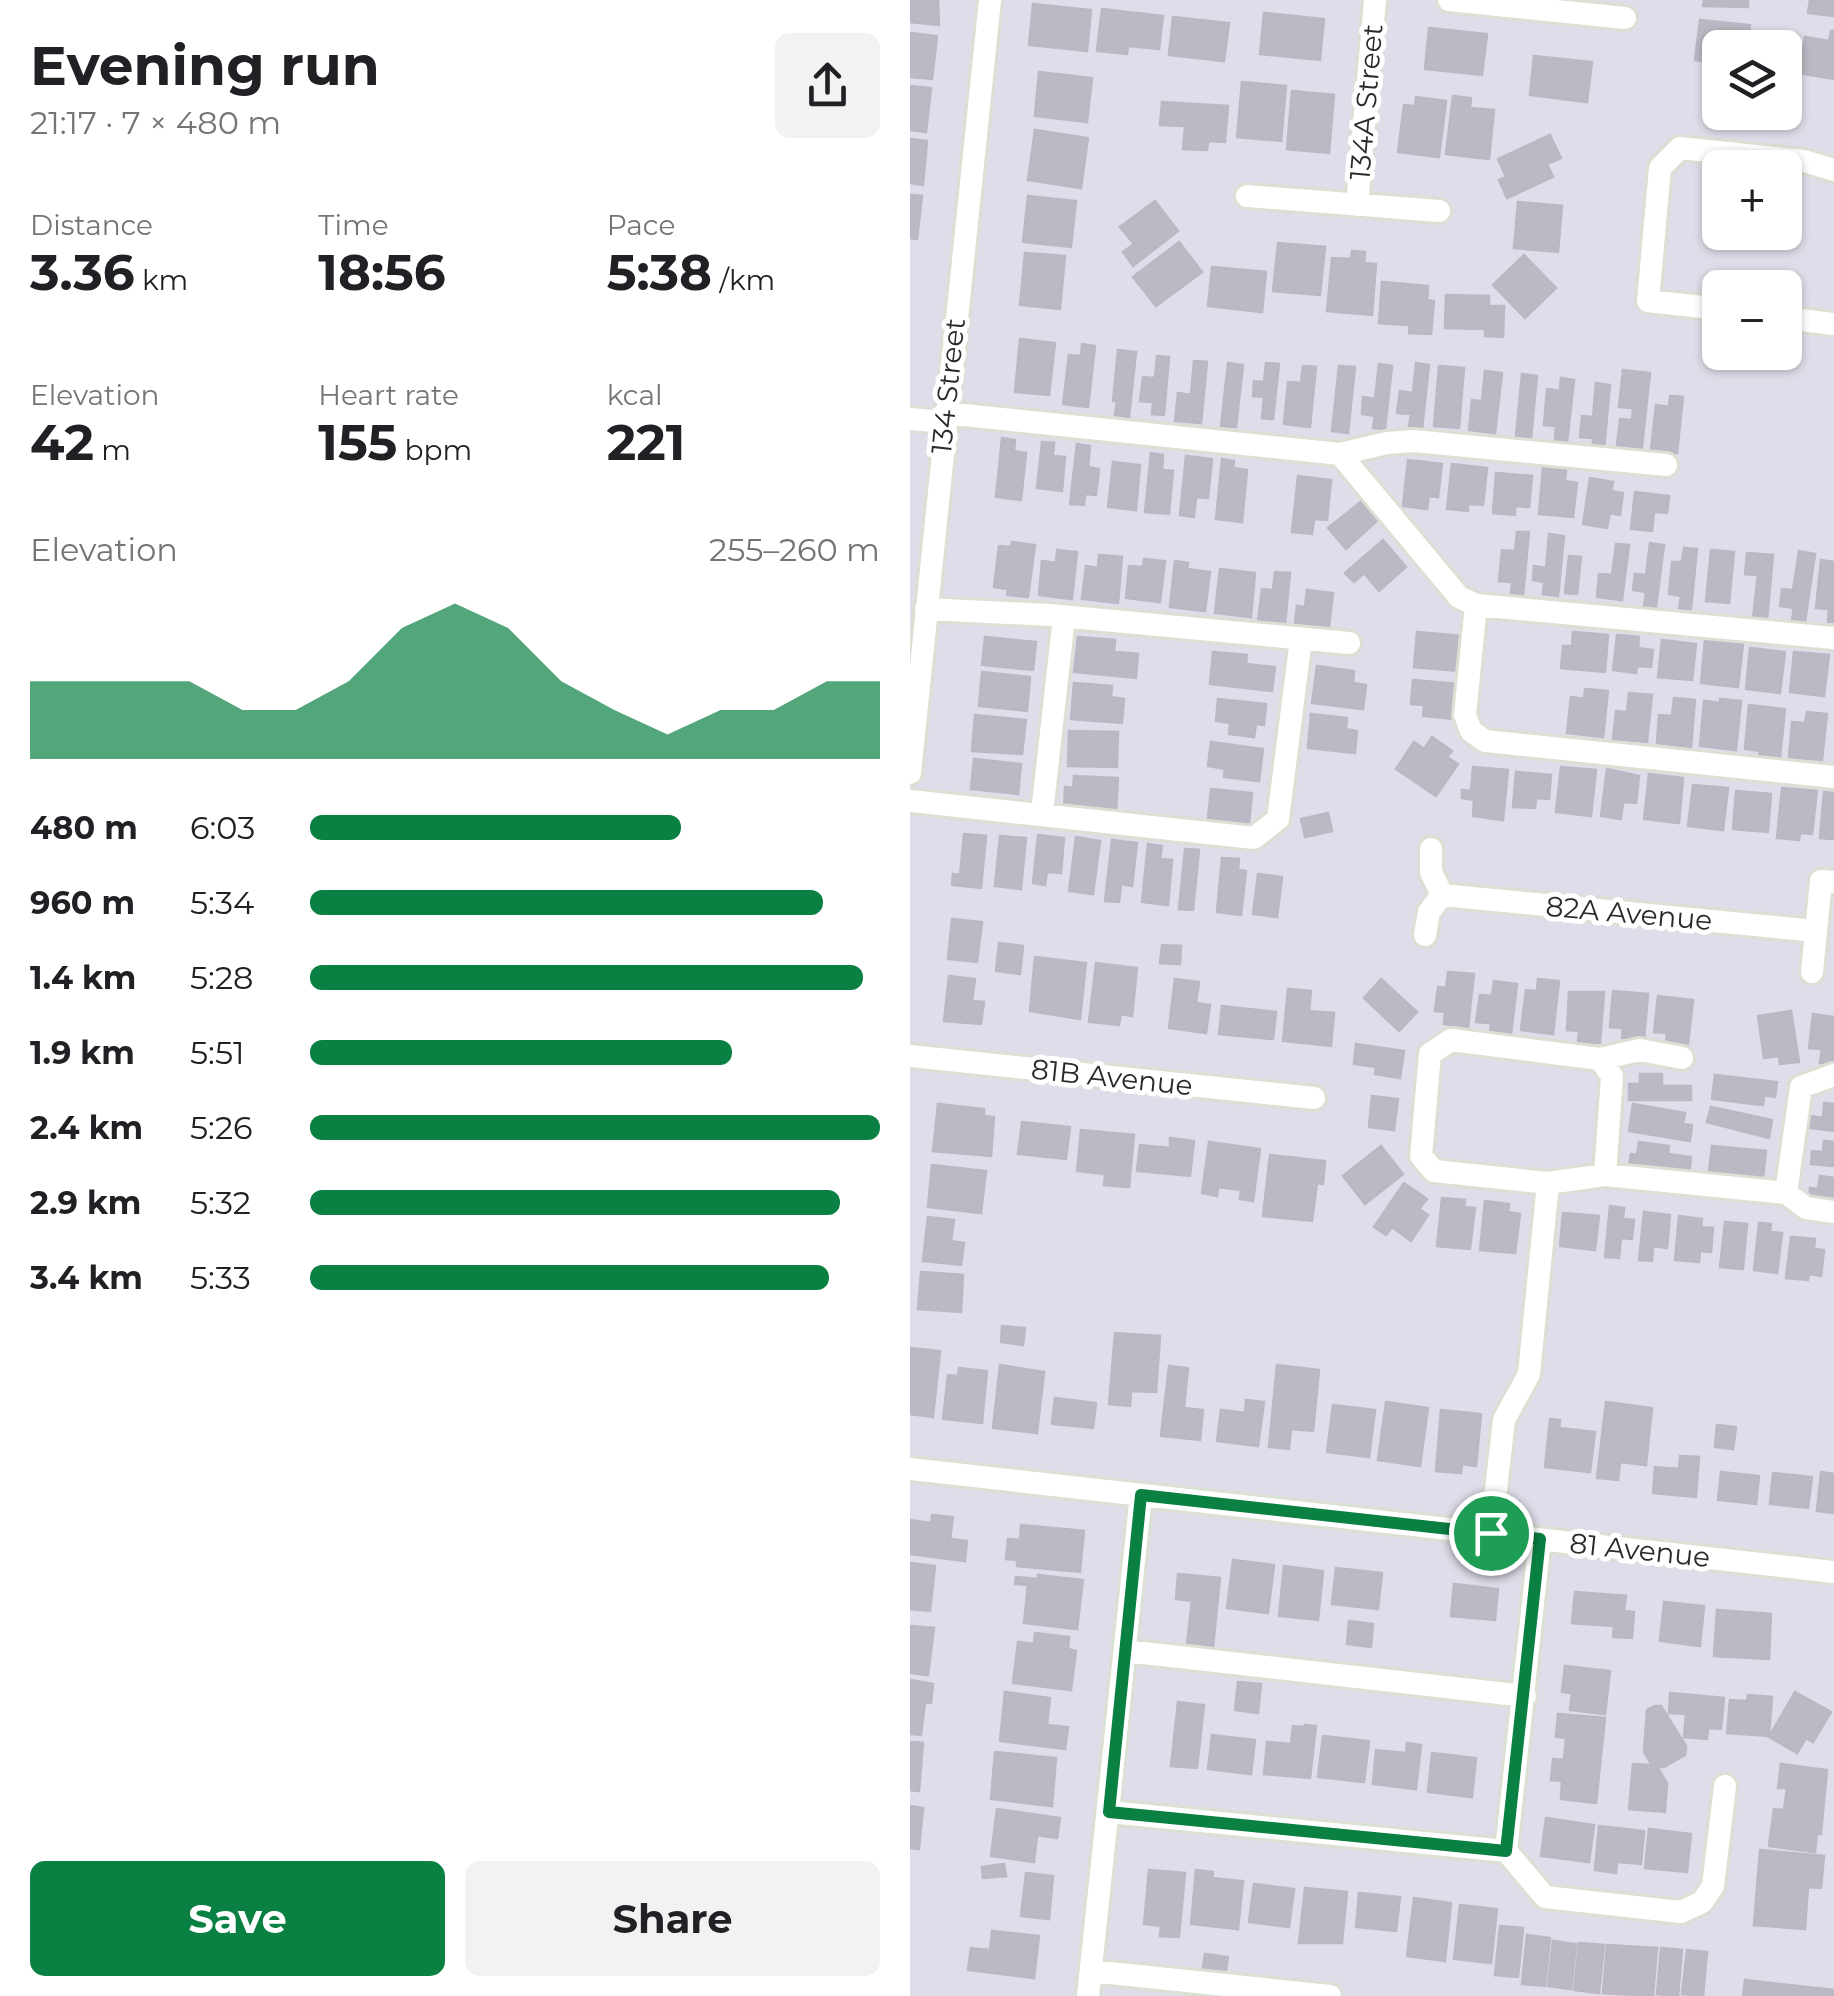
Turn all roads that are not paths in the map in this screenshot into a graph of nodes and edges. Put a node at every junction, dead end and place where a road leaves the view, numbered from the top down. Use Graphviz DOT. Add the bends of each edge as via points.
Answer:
graph roads {
  1 [pos="990,0"];
  2 [pos="1376,0"];
  3 [pos="1449,0"];
  4 [pos="1624,18"];
  5 [pos="1834,170"];
  6 [pos="1247,196"];
  7 [pos="1356,204"];
  8 [pos="1439,211"];
  9 [pos="1702,308"];
  10 [pos="1802,320"];
  11 [pos="1834,324"];
  12 [pos="944,417"];
  13 [pos="910,418"];
  14 [pos="1340,454"];
  15 [pos="1666,465"];
  16 [pos="1476,605"];
  17 [pos="926,609"];
  18 [pos="1064,617"];
  19 [pos="1834,638"];
  20 [pos="1301,639"];
  21 [pos="1349,644"];
  22 [pos="910,773"];
  23 [pos="1834,776"];
  24 [pos="910,801"];
  25 [pos="1042,813"];
  26 [pos="1430,849"];
  27 [pos="1834,882"];
  28 [pos="1442,895"];
  29 [pos="1816,931"];
  30 [pos="1425,935"];
  31 [pos="1812,972"];
  32 [pos="910,1056"];
  33 [pos="1682,1058"];
  34 [pos="1600,1059"];
  35 [pos="1834,1075"];
  36 [pos="1314,1098"];
  37 [pos="1606,1175"];
  38 [pos="1548,1184"];
  39 [pos="1786,1193"];
  40 [pos="1834,1212"];
  41 [pos="910,1469"];
  42 [pos="1141,1495"];
  43 [pos="1491,1533"];
  44 [pos="1540,1539"];
  45 [pos="1834,1572"];
  46 [pos="1126,1650"];
  47 [pos="1525,1696"];
  48 [pos="1725,1786"];
  49 [pos="1109,1812"];
  50 [pos="1506,1851"];
  51 [pos="1091,1971"];
  52 [pos="1088,1996"];
  53 [pos="1330,1996"];
  1 -- 12 [label="street, 134 Street"];
  2 -- 7 [label="street, 134A Street"];
  3 -- 4 [label="street"];
  5 -- 9 [label="street" via="1680,148 1660,168 1648,300"];
  6 -- 7 [label="street, 134A Street"];
  7 -- 8 [label="street, 134A Street"];
  10 -- 11 [label="street"];
  12 -- 13 [label="street"];
  12 -- 14 [label="street"];
  12 -- 17 [label="street, 134 Street"];
  14 -- 15 [label="street" via="1413,441"];
  14 -- 16 [label="street" via="1459,596"];
  16 -- 19 [label="street"];
  16 -- 23 [label="street" via="1465,715 1472,732 1485,740"];
  17 -- 18 [label="street"];
  17 -- 22 [label="street, 134 Street"];
  18 -- 20 [label="street"];
  18 -- 25 [label="street"];
  20 -- 21 [label="street"];
  20 -- 25 [label="street" via="1278,819 1254,838"];
  24 -- 25 [label="street"];
  26 -- 28 [label="street"];
  27 -- 29 [label="street" via="1820,881"];
  28 -- 29 [label="street, 82A Avenue"];
  28 -- 30 [label="street" via="1428,912"];
  29 -- 31 [label="street"];
  32 -- 36 [label="street, 81B Avenue"];
  33 -- 34 [label="street" via="1640,1050"];
  34 -- 37 [label="street" via="1612,1076"];
  34 -- 38 [label="street" via="1451,1040 1430,1054 1421,1156 1434,1172"];
  35 -- 39 [label="street" via="1801,1087"];
  37 -- 38 [label="street"];
  37 -- 39 [label="street"];
  38 -- 43 [label="street" via="1529,1374 1504,1420"];
  39 -- 40 [label="street" via="1806,1208"];
  41 -- 42 [label="street, 81 Avenue"];
  42 -- 43 [label="street, 81 Avenue"];
  42 -- 46 [label="street"];
  43 -- 44 [label="street, 81 Avenue"];
  44 -- 45 [label="street, 81 Avenue"];
  44 -- 47 [label="street"];
  46 -- 47 [label="street"];
  46 -- 49 [label="street"];
  47 -- 50 [label="street"];
  48 -- 50 [label="street" via="1713,1886 1702,1902 1681,1912 1545,1897"];
  49 -- 50 [label="street"];
  49 -- 51 [label="street"];
  51 -- 52 [label="street"];
  51 -- 53 [label="street"];
}
